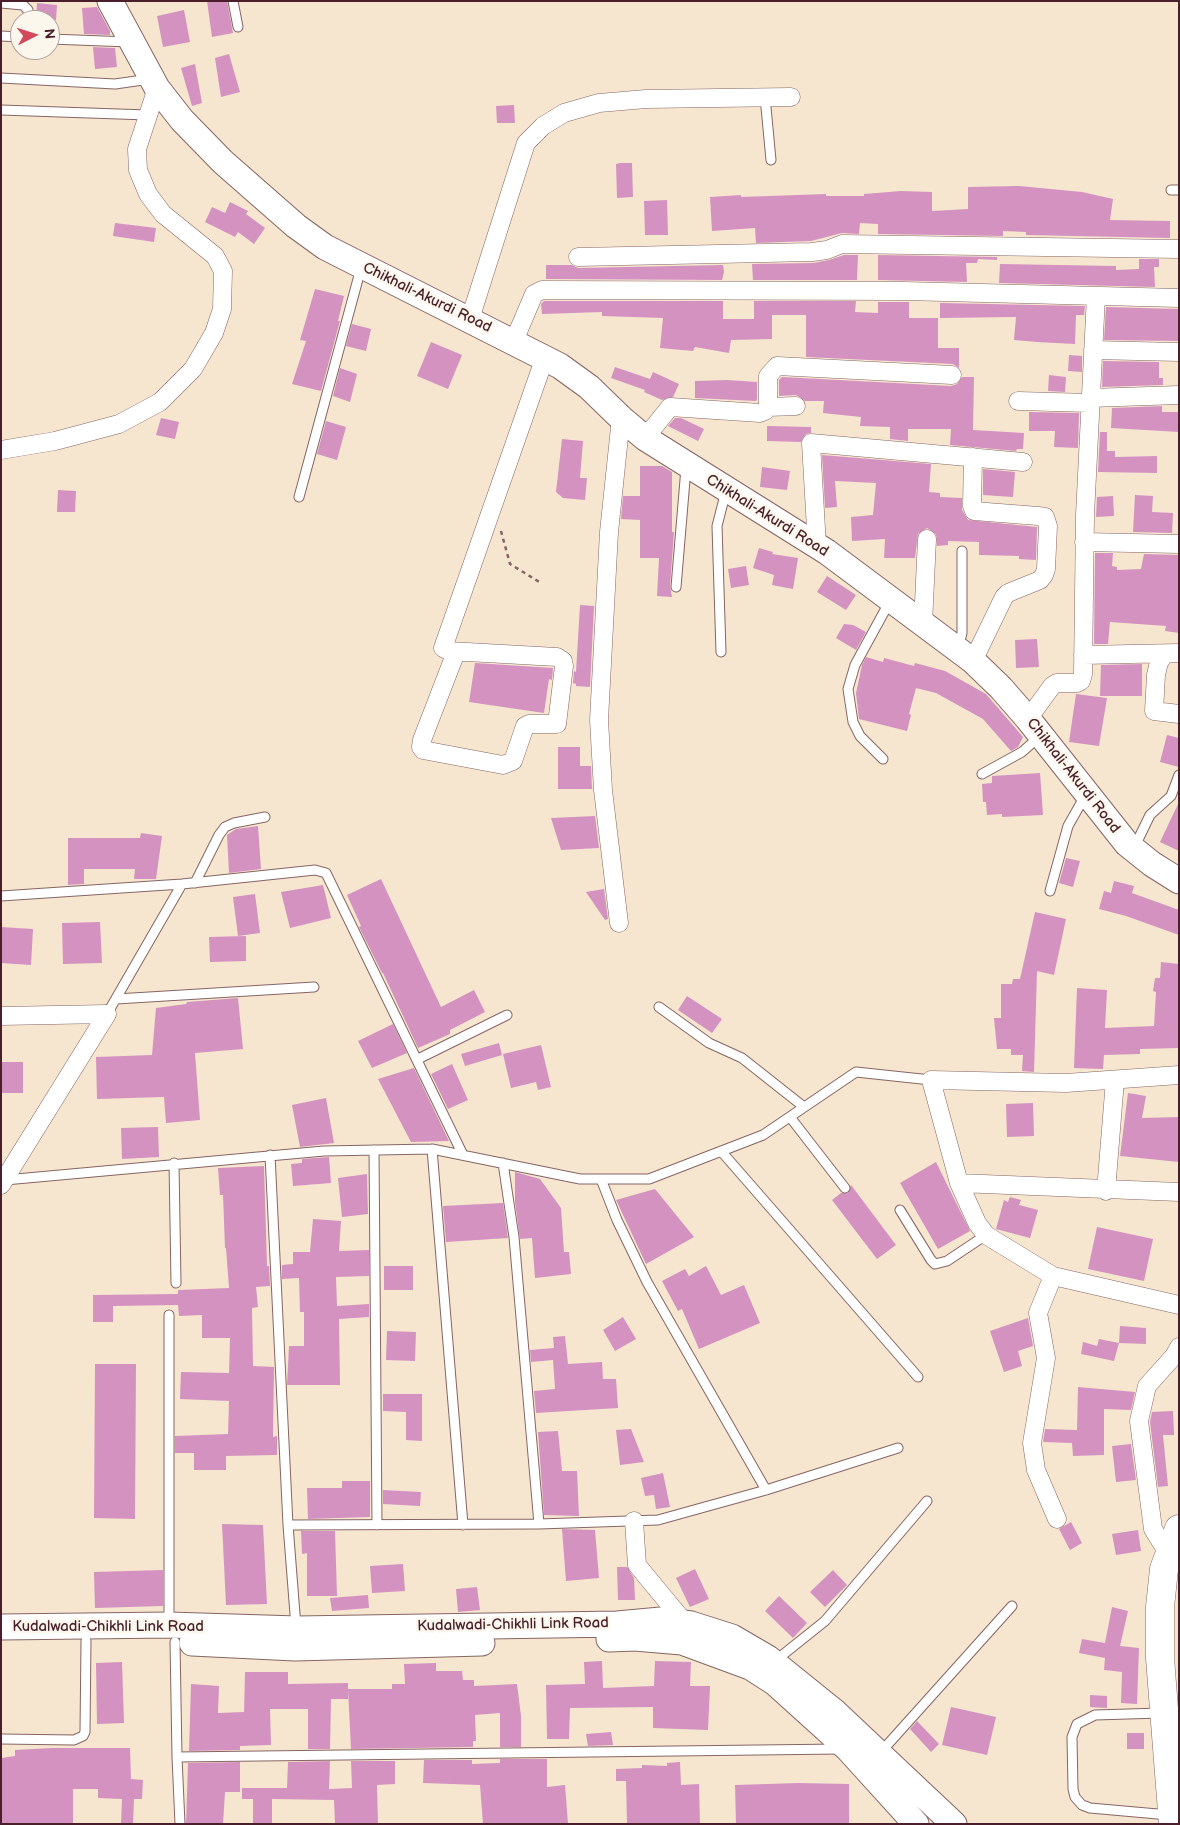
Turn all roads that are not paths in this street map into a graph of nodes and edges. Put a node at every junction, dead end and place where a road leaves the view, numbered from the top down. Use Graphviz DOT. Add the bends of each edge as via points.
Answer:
graph roads {
  1 [pos="110,1"];
  2 [pos="233,1"];
  3 [pos="1,3"];
  4 [pos="28,10"];
  5 [pos="238,27"];
  6 [pos="60,39"];
  7 [pos="134,42"];
  8 [pos="1,78"];
  9 [pos="155,83"];
  10 [pos="765,97"];
  11 [pos="791,97"];
  12 [pos="1,110"];
  13 [pos="148,115"];
  14 [pos="771,160"];
  15 [pos="1179,249"];
  16 [pos="578,257"];
  17 [pos="362,265"];
  18 [pos="1096,296"];
  19 [pos="1179,298"];
  20 [pos="470,319"];
  21 [pos="514,341"];
  22 [pos="1093,350"];
  23 [pos="1179,352"];
  24 [pos="545,357"];
  25 [pos="952,375"];
  26 [pos="1179,395"];
  27 [pos="1018,400"];
  28 [pos="1090,400"];
  29 [pos="796,406"];
  30 [pos="768,407"];
  31 [pos="621,418"];
  32 [pos="645,438"];
  33 [pos="1,450"];
  34 [pos="972,457"];
  35 [pos="1023,462"];
  36 [pos="686,465"];
  37 [pos="726,491"];
  38 [pos="299,497"];
  39 [pos="927,539"];
  40 [pos="1084,542"];
  41 [pos="1179,544"];
  42 [pos="817,546"];
  43 [pos="962,551"];
  44 [pos="676,587"];
  45 [pos="890,600"];
  46 [pos="923,624"];
  47 [pos="456,652"];
  48 [pos="721,652"];
  49 [pos="1172,654"];
  50 [pos="1083,655"];
  51 [pos="966,656"];
  52 [pos="1179,714"];
  53 [pos="1035,727"];
  54 [pos="883,759"];
  55 [pos="982,774"];
  56 [pos="1179,775"];
  57 [pos="1086,793"];
  58 [pos="266,817"];
  59 [pos="1133,848"];
  60 [pos="1179,881"];
  61 [pos="195,883"];
  62 [pos="182,884"];
  63 [pos="1050,891"];
  64 [pos="1,896"];
  65 [pos="619,923"];
  66 [pos="314,988"];
  67 [pos="116,999"];
  68 [pos="659,1007"];
  69 [pos="107,1014"];
  70 [pos="507,1015"];
  71 [pos="1,1016"];
  72 [pos="418,1059"];
  73 [pos="1179,1075"];
  74 [pos="931,1080"];
  75 [pos="1115,1080"];
  76 [pos="804,1107"];
  77 [pos="790,1117"];
  78 [pos="432,1149"];
  79 [pos="374,1150"];
  80 [pos="721,1151"];
  81 [pos="270,1155"];
  82 [pos="463,1155"];
  83 [pos="174,1163"];
  84 [pos="503,1163"];
  85 [pos="602,1179"];
  86 [pos="2,1182"];
  87 [pos="959,1183"];
  88 [pos="844,1188"];
  89 [pos="1106,1191"];
  90 [pos="1179,1192"];
  91 [pos="900,1210"];
  92 [pos="986,1235"];
  93 [pos="1053,1276"];
  94 [pos="176,1282"];
  95 [pos="1179,1305"];
  96 [pos="169,1315"];
  97 [pos="1179,1347"];
  98 [pos="918,1377"];
  99 [pos="898,1448"];
  100 [pos="766,1490"];
  101 [pos="927,1500"];
  102 [pos="1057,1518"];
  103 [pos="634,1521"];
  104 [pos="539,1524"];
  105 [pos="288,1525"];
  106 [pos="377,1525"];
  107 [pos="463,1525"];
  108 [pos="1179,1529"];
  109 [pos="1169,1556"];
  110 [pos="1012,1606"];
  111 [pos="685,1623"];
  112 [pos="1,1627"];
  113 [pos="172,1633"];
  114 [pos="296,1638"];
  115 [pos="1,1641"];
  116 [pos="86,1641"];
  117 [pos="774,1663"];
  118 [pos="1164,1713"];
  119 [pos="1,1739"];
  120 [pos="848,1749"];
  121 [pos="879,1754"];
  122 [pos="177,1757"];
  123 [pos="1172,1819"];
  124 [pos="180,1824"];
  125 [pos="916,1824"];
  126 [pos="954,1824"];
  1 -- 7 [label="main road"];
  2 -- 5 [label="lane"];
  3 -- 4 [label="lane" via="23,5"];
  6 -- 7 [label="lane"];
  7 -- 9 [label="main road"];
  8 -- 9 [label="lane"];
  9 -- 13 [label="street"];
  9 -- 17 [label="main road, Chikhali-Akurdi Road" via="194,133 259,195 325,248"];
  10 -- 11 [label="street"];
  10 -- 14 [label="lane"];
  10 -- 20 [label="street" via="646,99 599,104 564,113 543,126 526,143"];
  12 -- 13 [label="lane"];
  13 -- 33 [label="street" via="136,149 138,170 148,194 163,214 215,256 223,271 222,309 214,333 192,369 160,402 119,424 55,441"];
  15 -- 16 [label="street" via="842,244 812,252"];
  17 -- 20 [label="main road, Chikhali-Akurdi Road"];
  17 -- 38 [label="lane"];
  18 -- 19 [label="street"];
  18 -- 21 [label="street" via="904,290 542,290 534,294"];
  18 -- 22 [label="street"];
  20 -- 21 [label="main road, Chikhali-Akurdi Road"];
  21 -- 24 [label="main road, Chikhali-Akurdi Road"];
  22 -- 23 [label="street"];
  22 -- 28 [label="street"];
  24 -- 31 [label="main road, Chikhali-Akurdi Road" via="589,387"];
  24 -- 47 [label="street" via="444,642 443,648"];
  25 -- 30 [label="street" via="777,366 768,376"];
  26 -- 28 [label="street"];
  27 -- 28 [label="street"];
  28 -- 40 [label="street"];
  29 -- 30 [label="street"];
  30 -- 32 [label="street" via="760,413 670,407"];
  31 -- 32 [label="main road, Chikhali-Akurdi Road"];
  31 -- 65 [label="street" via="609,532 599,720 603,790"];
  32 -- 36 [label="main road, Chikhali-Akurdi Road"];
  34 -- 35 [label="street"];
  34 -- 42 [label="street" via="811,443"];
  34 -- 51 [label="street" via="974,511 1045,517 1048,526 1044,575 1004,597"];
  36 -- 37 [label="main road, Chikhali-Akurdi Road"];
  36 -- 44 [label="lane"];
  37 -- 42 [label="main road, Chikhali-Akurdi Road"];
  37 -- 48 [label="lane" via="717,526"];
  39 -- 46 [label="street"];
  40 -- 41 [label="street"];
  40 -- 50 [label="street"];
  42 -- 45 [label="main road, Chikhali-Akurdi Road"];
  43 -- 51 [label="lane" via="962,633"];
  45 -- 46 [label="main road, Chikhali-Akurdi Road"];
  45 -- 54 [label="lane" via="855,665 848,689 853,722 860,736"];
  46 -- 51 [label="main road, Chikhali-Akurdi Road"];
  47 -- 47 [label="street" via="557,657 563,661 556,724 525,726 513,761 503,766 421,747"];
  49 -- 50 [label="street"];
  49 -- 52 [label="street" via="1160,662 1154,711"];
  50 -- 53 [label="street" via="1081,681 1052,686"];
  51 -- 53 [label="main road, Chikhali-Akurdi Road" via="1001,688"];
  53 -- 55 [label="lane" via="1022,752"];
  53 -- 57 [label="main road, Chikhali-Akurdi Road"];
  56 -- 59 [label="lane" via="1171,796 1150,816"];
  57 -- 59 [label="main road, Chikhali-Akurdi Road"];
  57 -- 63 [label="lane" via="1068,826"];
  58 -- 61 [label="lane" via="226,827"];
  59 -- 60 [label="main road, Chikhali-Akurdi Road"];
  61 -- 62 [label="lane"];
  61 -- 72 [label="lane" via="315,870 326,873"];
  62 -- 64 [label="lane"];
  62 -- 67 [label="lane"];
  66 -- 67 [label="lane"];
  67 -- 69 [label="lane"];
  68 -- 76 [label="lane" via="709,1043 742,1058"];
  69 -- 71 [label="street"];
  69 -- 86 [label="street"];
  70 -- 72 [label="lane"];
  72 -- 82 [label="lane"];
  73 -- 75 [label="street"];
  74 -- 75 [label="street" via="1066,1083"];
  74 -- 76 [label="lane" via="856,1072"];
  74 -- 87 [label="street"];
  75 -- 89 [label="street"];
  76 -- 77 [label="lane"];
  77 -- 80 [label="lane" via="764,1135"];
  77 -- 88 [label="lane"];
  78 -- 79 [label="lane"];
  78 -- 82 [label="lane"];
  78 -- 107 [label="lane"];
  79 -- 81 [label="lane"];
  79 -- 106 [label="lane"];
  80 -- 85 [label="lane" via="648,1179"];
  80 -- 98 [label="lane"];
  81 -- 83 [label="lane"];
  81 -- 105 [label="lane"];
  82 -- 84 [label="lane"];
  83 -- 86 [label="lane"];
  83 -- 94 [label="lane"];
  84 -- 85 [label="lane" via="580,1179"];
  84 -- 104 [label="lane" via="514,1237"];
  85 -- 100 [label="lane" via="617,1220 647,1282"];
  87 -- 89 [label="street"];
  87 -- 92 [label="street"];
  89 -- 90 [label="street"];
  91 -- 92 [label="lane" via="935,1264 947,1261"];
  92 -- 93 [label="street"];
  93 -- 95 [label="street"];
  93 -- 102 [label="street" via="1038,1313 1046,1358 1032,1443 1036,1470"];
  96 -- 113 [label="lane"];
  97 -- 109 [label="street" via="1148,1386 1139,1421 1152,1529"];
  99 -- 100 [label="lane"];
  100 -- 103 [label="lane" via="674,1517"];
  101 -- 117 [label="lane" via="825,1621"];
  103 -- 104 [label="lane"];
  103 -- 111 [label="street" via="638,1565"];
  104 -- 107 [label="lane"];
  105 -- 106 [label="lane"];
  105 -- 114 [label="lane"];
  106 -- 107 [label="lane"];
  108 -- 109 [label="main road"];
  109 -- 118 [label="main road" via="1164,1569 1160,1606"];
  110 -- 121 [label="lane"];
  111 -- 114 [label="main road, Kudalwadi-Chikhli Link Road" via="661,1620"];
  111 -- 117 [label="main road, Kudalwadi-Chikhli Link Road" via="732,1637"];
  112 -- 113 [label="main road, Kudalwadi-Chikhli Link Road"];
  113 -- 114 [label="main road, Kudalwadi-Chikhli Link Road"];
  113 -- 116 [label="main road, Kudalwadi-Chikhli Link Road"];
  113 -- 122 [label="lane"];
  114 -- 120 [label="main road, Kudalwadi-Chikhli Link Road" via="634,1638 682,1642 750,1667 775,1683"];
  115 -- 116 [label="main road, Kudalwadi-Chikhli Link Road"];
  116 -- 119 [label="lane" via="83,1736 74,1740"];
  117 -- 121 [label="main road, Kudalwadi-Chikhli Link Road" via="835,1712"];
  118 -- 123 [label="main road"];
  118 -- 123 [label="lane" via="1095,1715 1077,1724 1072,1737 1073,1789 1082,1804 1090,1808"];
  120 -- 122 [label="lane"];
  120 -- 125 [label="main road, Kudalwadi-Chikhli Link Road"];
  121 -- 126 [label="main road, Kudalwadi-Chikhli Link Road"];
  122 -- 124 [label="lane"];
}
